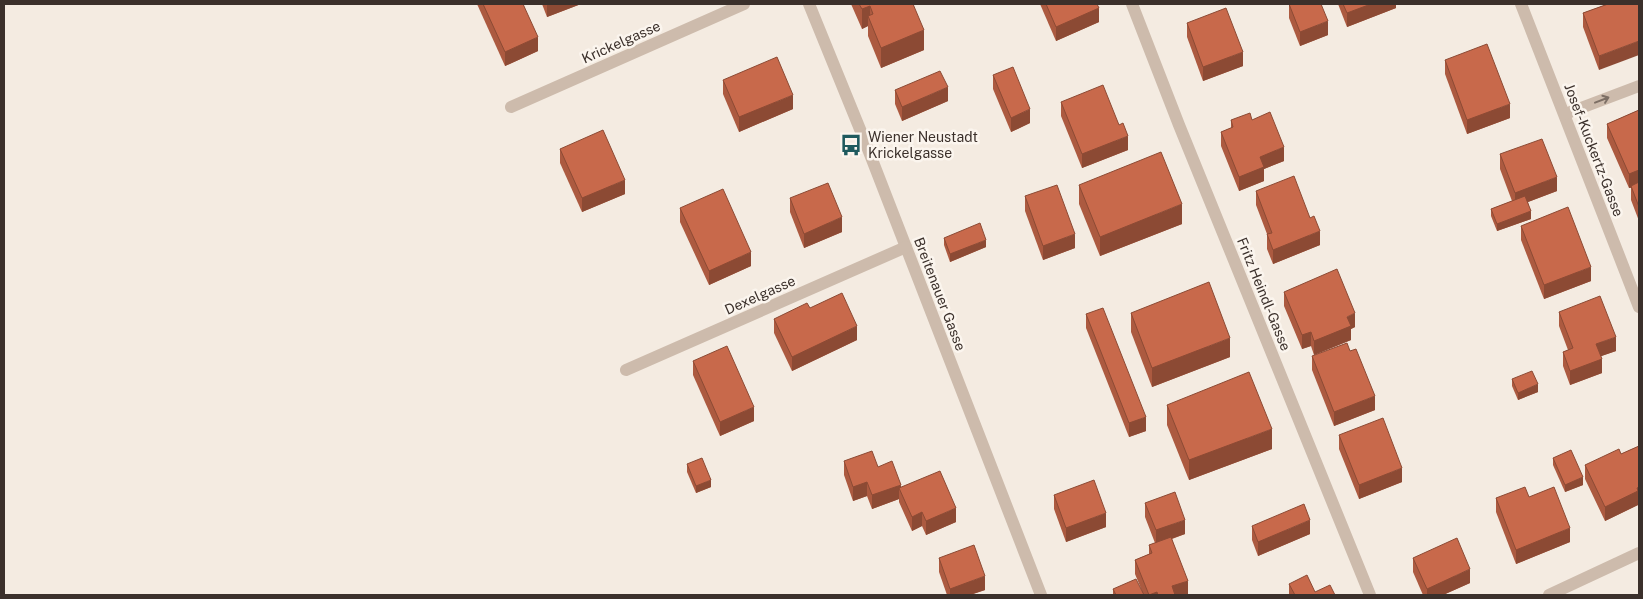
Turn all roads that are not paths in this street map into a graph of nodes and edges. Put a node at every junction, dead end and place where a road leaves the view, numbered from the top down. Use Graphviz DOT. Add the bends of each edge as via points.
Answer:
graph roads {
  1 [pos="744,4"];
  2 [pos="809,4"];
  3 [pos="1132,4"];
  4 [pos="1521,4"];
  5 [pos="1639,86"];
  6 [pos="511,107"];
  7 [pos="1565,114"];
  8 [pos="906,247"];
  9 [pos="1639,307"];
  10 [pos="626,370"];
  11 [pos="1639,553"];
  12 [pos="1041,595"];
  13 [pos="1370,595"];
  14 [pos="1549,595"];
  1 -- 6 [label="street, Krickelgasse"];
  2 -- 8 [label="street, Breitenauer Gasse"];
  3 -- 13 [label="street, Fritz Heindl-Gasse"];
  4 -- 7 [label="street, Josef-Kuckertz-Gasse"];
  7 -- 5 [label="street, one-way"];
  7 -- 9 [label="street, Josef-Kuckertz-Gasse"];
  8 -- 10 [label="street, Dexelgasse"];
  8 -- 12 [label="street, Breitenauer Gasse"];
  11 -- 14 [label="street"];
}
